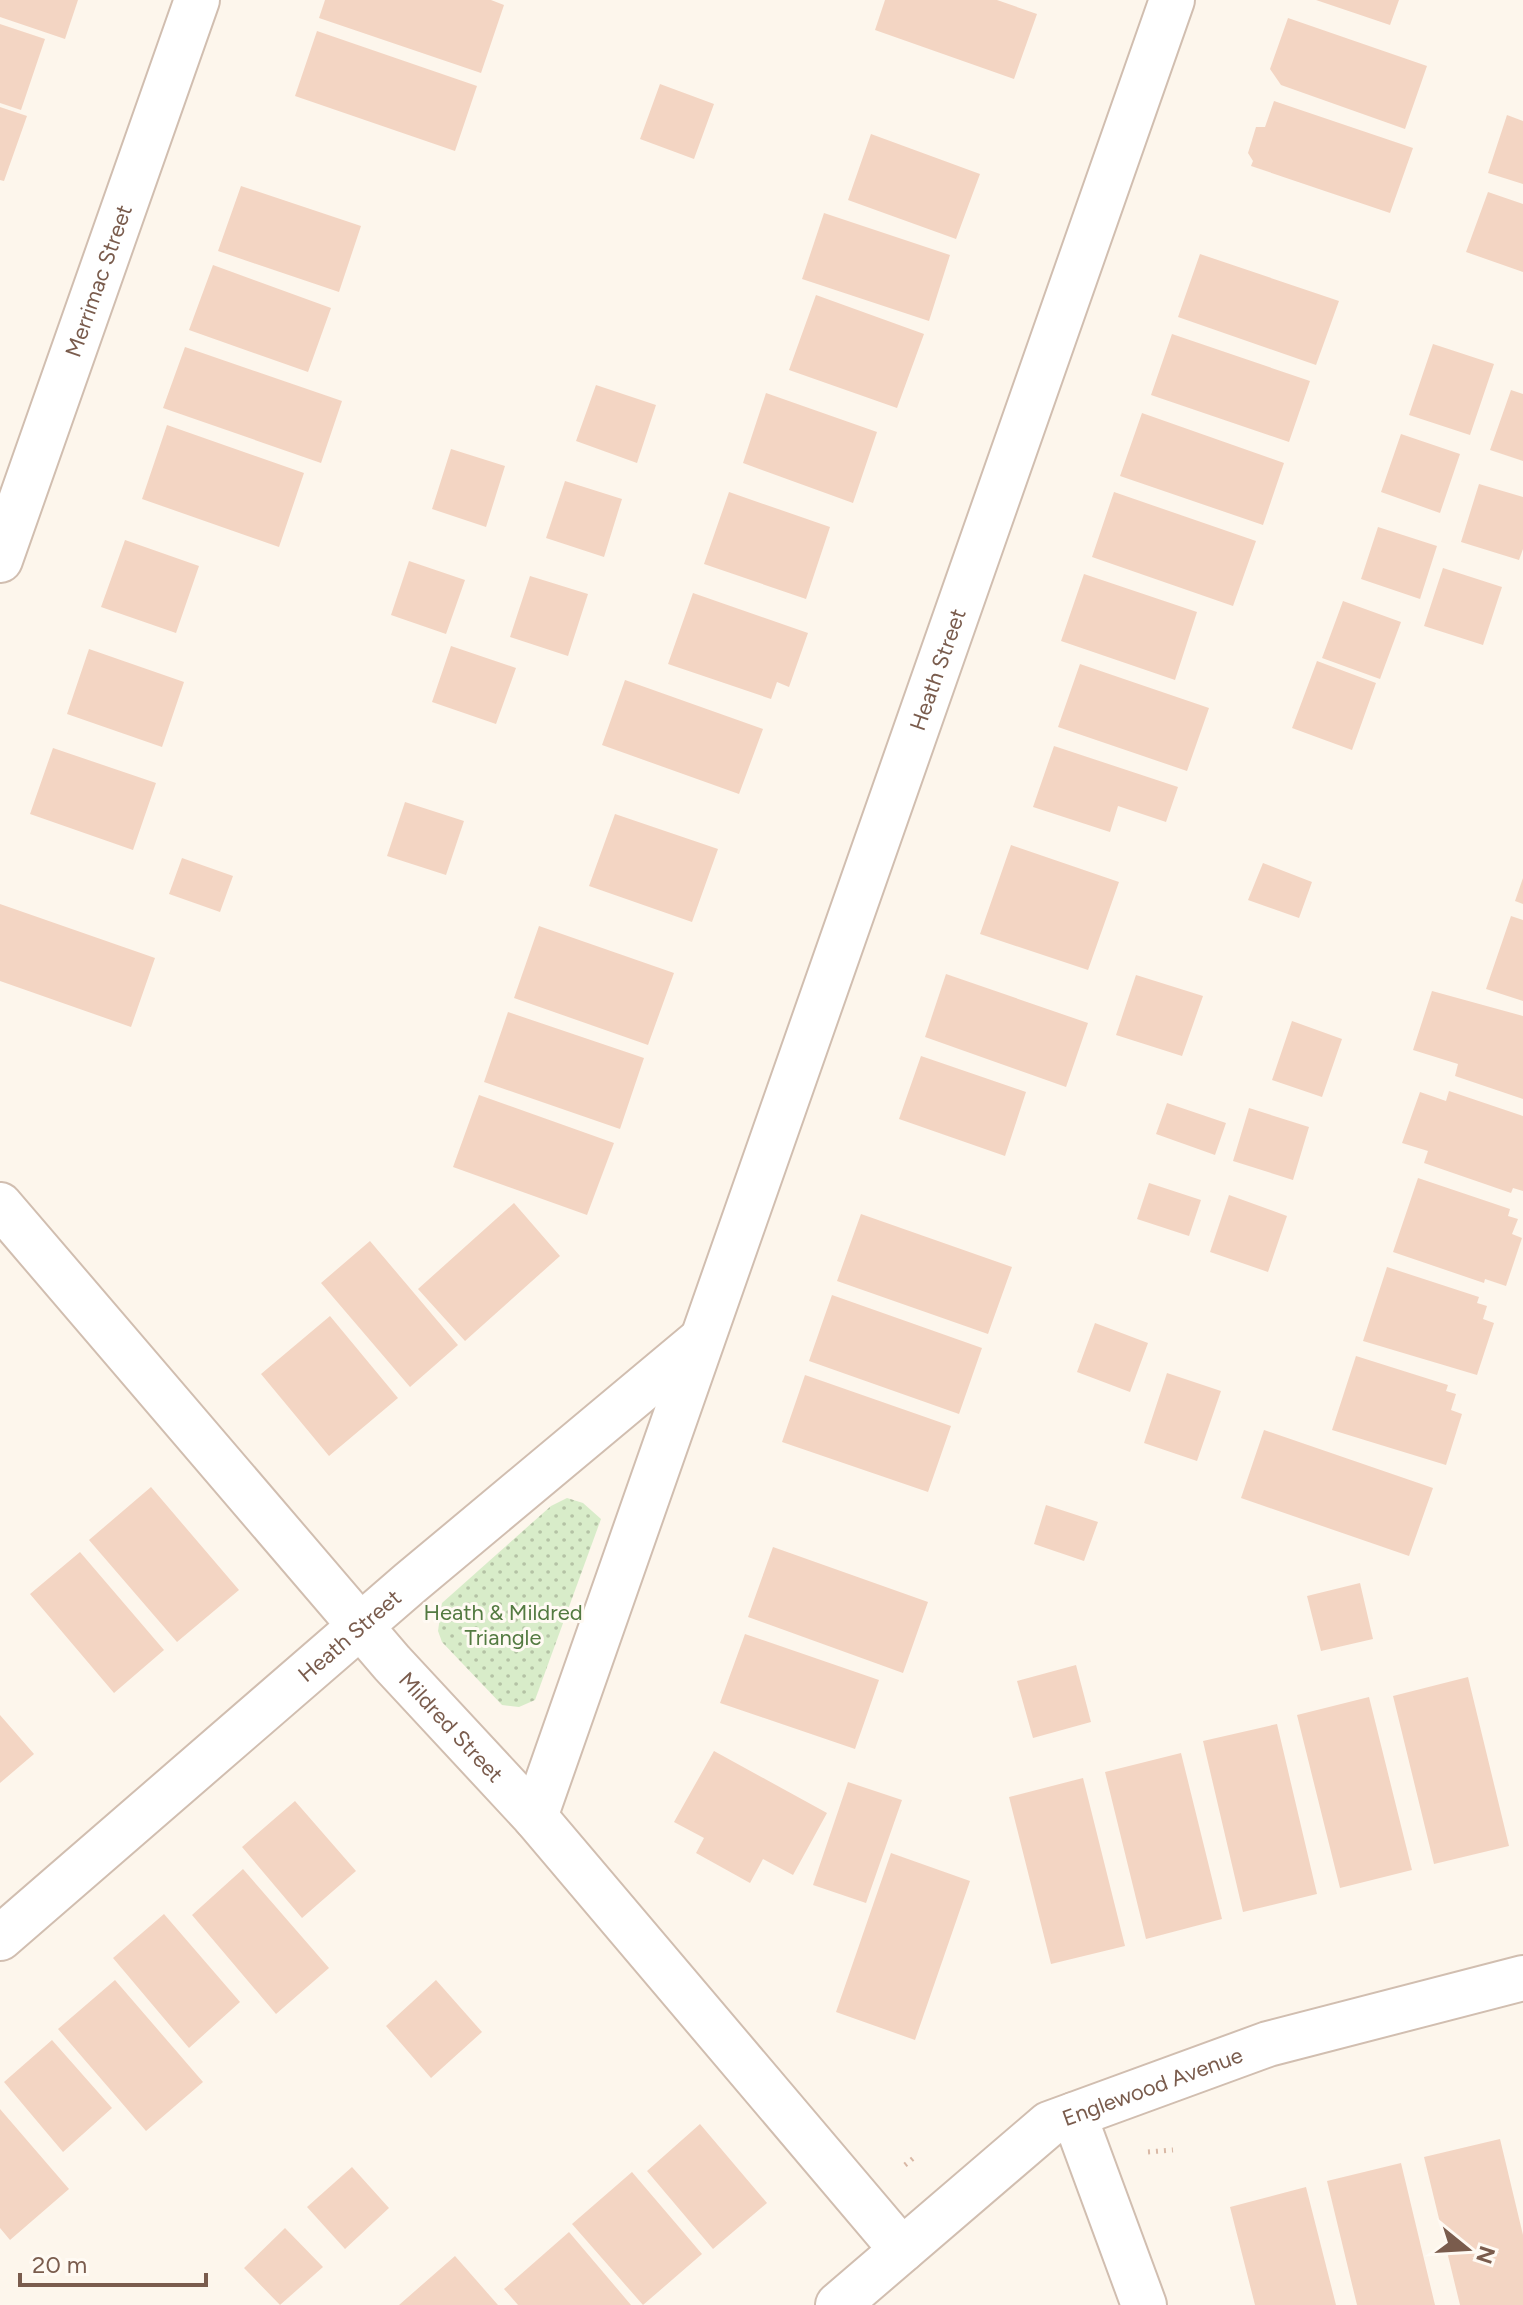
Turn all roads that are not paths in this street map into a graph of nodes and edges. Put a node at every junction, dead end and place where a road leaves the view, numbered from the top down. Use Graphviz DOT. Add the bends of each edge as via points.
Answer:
graph roads {
  1 [pos="197,0"];
  2 [pos="1172,0"];
  3 [pos="0,560"];
  4 [pos="0,1205"];
  5 [pos="702,1339"];
  6 [pos="361,1625"];
  7 [pos="535,1817"];
  8 [pos="0,1938"];
  9 [pos="1523,1978"];
  10 [pos="1074,2115"];
  11 [pos="902,2250"];
  12 [pos="838,2305"];
  13 [pos="1144,2305"];
  1 -- 3 [label="street, Merrimac Street"];
  2 -- 5 [label="street, Heath Street"];
  4 -- 6 [label="street, Mildred Street"];
  5 -- 6 [label="street, Heath Street"];
  5 -- 7 [label="street, Heath Street"];
  6 -- 7 [label="street, Mildred Street"];
  6 -- 8 [label="street, Heath Street"];
  7 -- 11 [label="street, Mildred Street"];
  9 -- 10 [label="street, Englewood Avenue" via="1268,2044"];
  10 -- 11 [label="street, Englewood Avenue" via="1049,2124"];
  10 -- 13 [label="street"];
  11 -- 12 [label="street, Englewood Avenue"];
}
